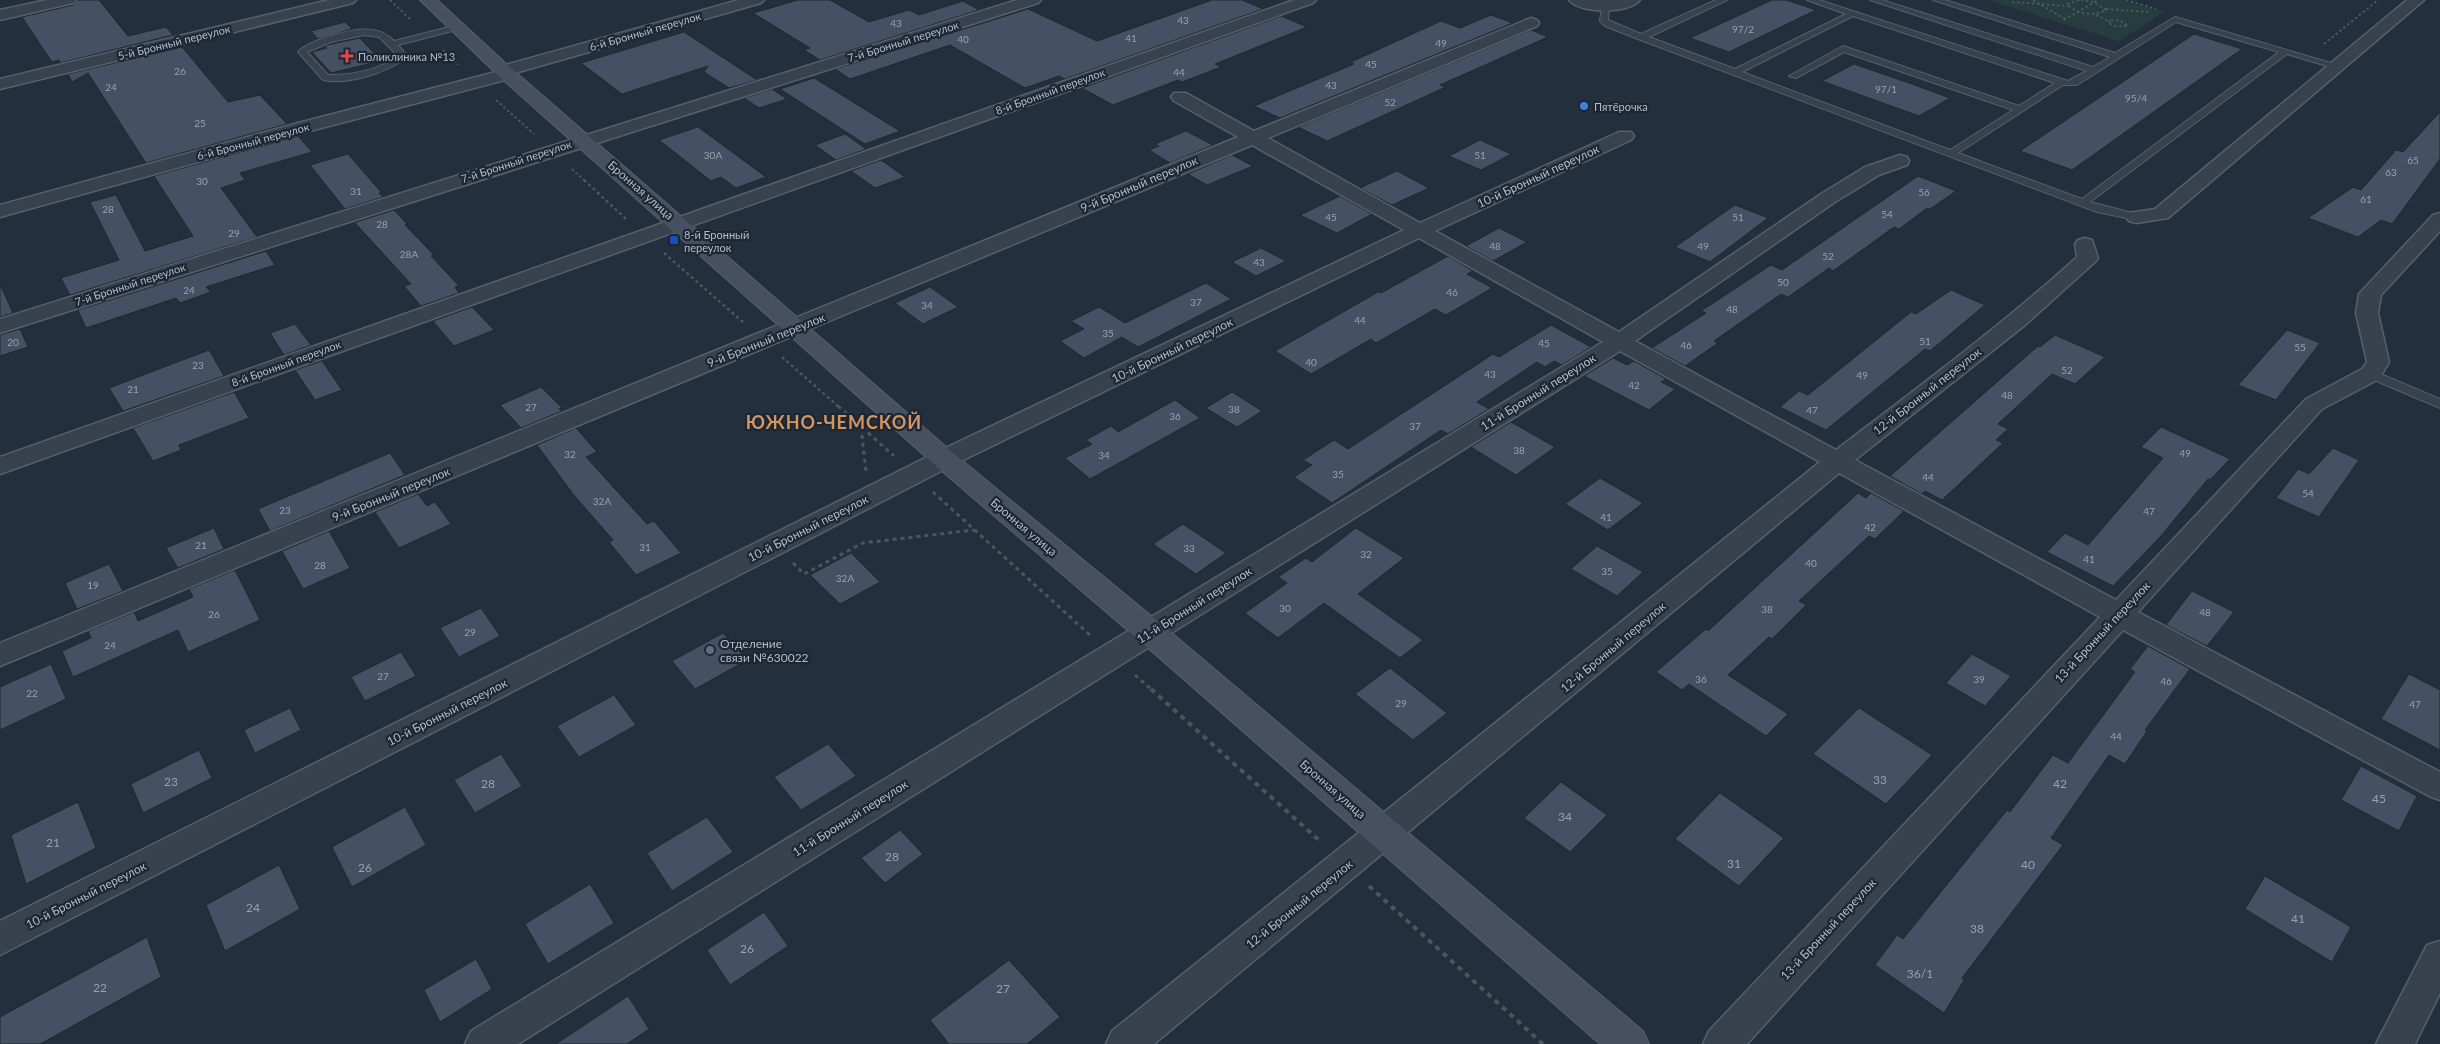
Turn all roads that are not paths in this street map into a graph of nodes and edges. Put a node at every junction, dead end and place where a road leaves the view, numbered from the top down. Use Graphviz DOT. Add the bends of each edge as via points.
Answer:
graph roads {
  1 [pos="68,0"];
  2 [pos="348,0"];
  3 [pos="428,0"];
  4 [pos="756,0"];
  5 [pos="1033,0"];
  6 [pos="1308,0"];
  7 [pos="1577,0"];
  8 [pos="1632,0"];
  9 [pos="1723,0"];
  10 [pos="1811,0"];
  11 [pos="1874,0"];
  12 [pos="1937,0"];
  13 [pos="2416,0"];
  14 [pos="1606,7"];
  15 [pos="1852,14"];
  16 [pos="0,15"];
  17 [pos="1531,23"];
  18 [pos="457,27"];
  19 [pos="1641,37"];
  20 [pos="392,44"];
  21 [pos="2286,51"];
  22 [pos="2116,56"];
  23 [pos="2338,66"];
  24 [pos="2094,70"];
  25 [pos="1735,72"];
  26 [pos="506,73"];
  27 [pos="1793,76"];
  28 [pos="2061,83"];
  29 [pos="0,84"];
  30 [pos="1180,97"];
  31 [pos="2019,109"];
  32 [pos="1625,136"];
  33 [pos="1251,137"];
  34 [pos="584,140"];
  35 [pos="1950,153"];
  36 [pos="1900,161"];
  37 [pos="2083,203"];
  38 [pos="0,212"];
  39 [pos="2136,217"];
  40 [pos="2440,219"];
  41 [pos="678,223"];
  42 [pos="1418,231"];
  43 [pos="2085,244"];
  44 [pos="0,326"];
  45 [pos="795,328"];
  46 [pos="1620,341"];
  47 [pos="2371,374"];
  48 [pos="2440,404"];
  49 [pos="944,459"];
  50 [pos="1836,462"];
  51 [pos="0,466"];
  52 [pos="2117,615"];
  53 [pos="1150,632"];
  54 [pos="0,655"];
  55 [pos="2440,787"];
  56 [pos="1385,835"];
  57 [pos="0,939"];
  58 [pos="2440,957"];
  59 [pos="484,1044"];
  60 [pos="1125,1044"];
  61 [pos="1629,1044"];
  62 [pos="1722,1044"];
  63 [pos="2395,1044"];
  1 -- 16 [label="street"];
  2 -- 29 [label="street, 5-й Бронный переулок"];
  3 -- 18 [label="street, Бронная улица"];
  4 -- 26 [label="street, 6-й Бронный переулок"];
  5 -- 34 [label="street, 7-й Бронный переулок"];
  6 -- 41 [label="street, 8-й Бронный переулок"];
  7 -- 14 [label="street"];
  8 -- 14 [label="street"];
  9 -- 19 [label="lane"];
  10 -- 15 [label="lane"];
  11 -- 24 [label="lane"];
  12 -- 22 [label="lane"];
  13 -- 23 [label="street"];
  14 -- 19 [label="lane" via="1605,23"];
  15 -- 25 [label="lane"];
  15 -- 28 [label="lane"];
  17 -- 33 [label="street, 9-й Бронный переулок"];
  18 -- 20 [label="lane"];
  18 -- 26 [label="street, Бронная улица"];
  19 -- 25 [label="lane"];
  20 -- 20 [label="lane" via="403,56 395,64 340,78 326,78 302,52 310,46 362,32 380,33"];
  21 -- 22 [label="lane" via="2175,20"];
  21 -- 23 [label="lane"];
  21 -- 37 [label="lane"];
  22 -- 24 [label="lane"];
  23 -- 39 [label="street" via="2161,214"];
  24 -- 28 [label="lane" via="2074,83"];
  25 -- 35 [label="lane"];
  26 -- 34 [label="street, Бронная улица"];
  26 -- 38 [label="street, 6-й Бронный переулок"];
  27 -- 31 [label="lane" via="1843,49"];
  28 -- 31 [label="lane"];
  30 -- 33 [label="street"];
  31 -- 35 [label="lane"];
  32 -- 42 [label="street, 10-й Бронный переулок"];
  33 -- 42 [label="street"];
  33 -- 45 [label="street, 9-й Бронный переулок"];
  34 -- 41 [label="street, Бронная улица"];
  34 -- 44 [label="street, 7-й Бронный переулок"];
  35 -- 37 [label="lane"];
  36 -- 46 [label="street, 11-й Бронный переулок" via="1872,171 1828,198"];
  37 -- 39 [label="lane"];
  40 -- 47 [label="street" via="2370,294 2366,313 2378,362"];
  41 -- 45 [label="street, Бронная улица"];
  41 -- 51 [label="street, 8-й Бронный переулок"];
  42 -- 46 [label="street"];
  42 -- 49 [label="street, 10-й Бронный переулок"];
  43 -- 50 [label="street, 12-й Бронный переулок" via="2088,258 2048,297"];
  45 -- 49 [label="street, Бронная улица"];
  45 -- 54 [label="street, 9-й Бронный переулок"];
  46 -- 50 [label="street"];
  46 -- 53 [label="street, 11-й Бронный переулок"];
  47 -- 48 [label="lane"];
  47 -- 52 [label="street, 13-й Бронный переулок" via="2314,404"];
  49 -- 53 [label="street, Бронная улица"];
  49 -- 57 [label="street, 10-й Бронный переулок"];
  50 -- 52 [label="street"];
  50 -- 56 [label="street, 12-й Бронный переулок"];
  52 -- 55 [label="street"];
  52 -- 62 [label="street, 13-й Бронный переулок"];
  53 -- 56 [label="street, Бронная улица"];
  53 -- 59 [label="street, 11-й Бронный переулок"];
  56 -- 60 [label="street, 12-й Бронный переулок"];
  56 -- 61 [label="street, Бронная улица"];
  58 -- 63 [label="street"];
}
